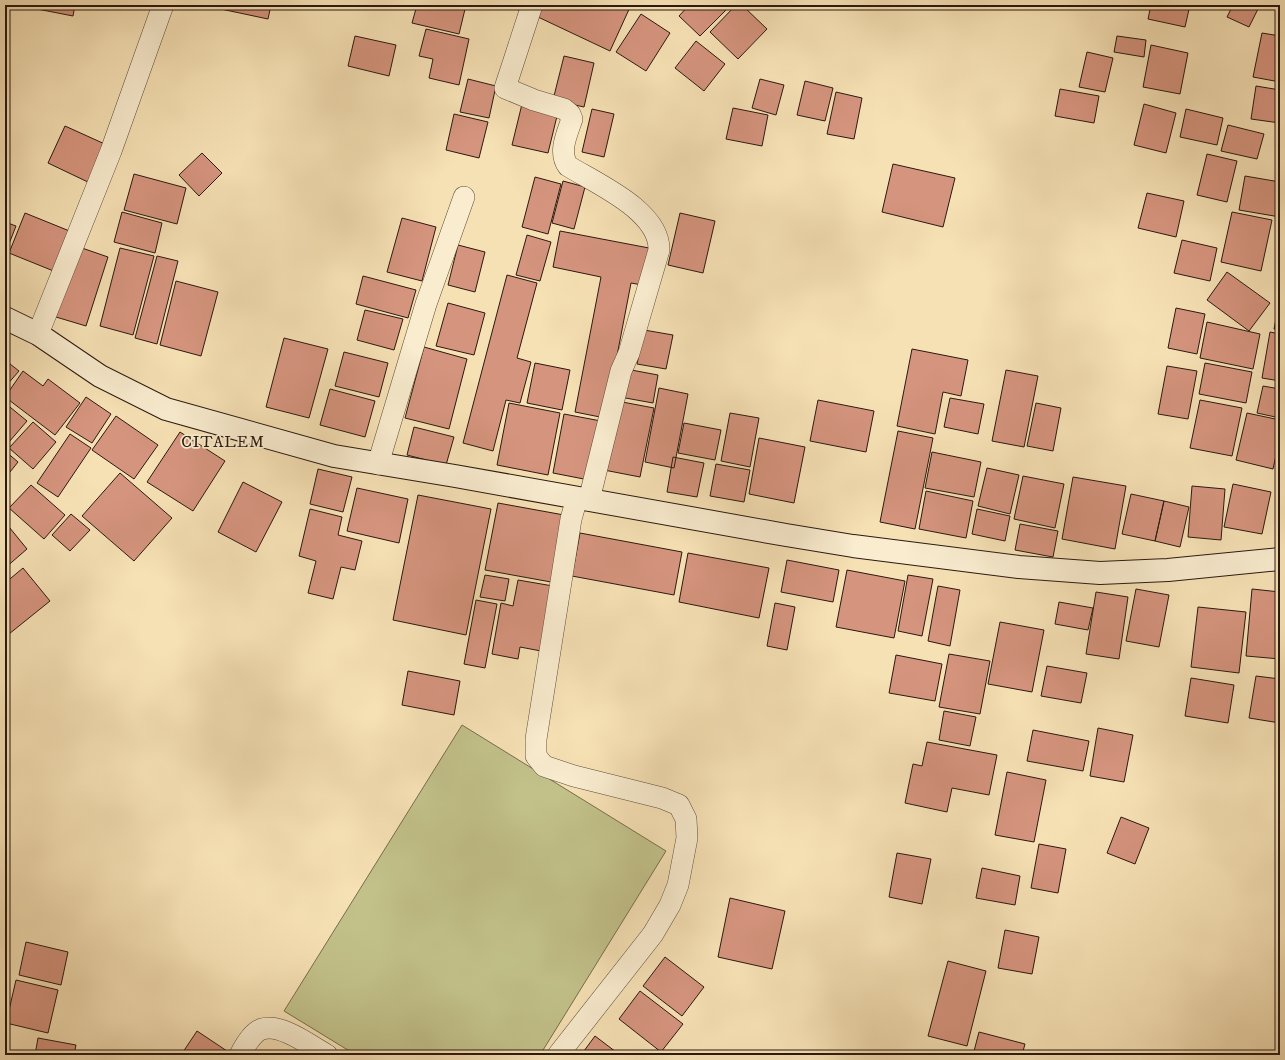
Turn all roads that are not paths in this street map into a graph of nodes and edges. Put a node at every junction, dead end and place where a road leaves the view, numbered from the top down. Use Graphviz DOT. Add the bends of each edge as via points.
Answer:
graph roads {
  1 [pos="163,5"];
  2 [pos="532,5"];
  3 [pos="464,197"];
  4 [pos="5,318"];
  5 [pos="38,334"];
  6 [pos="378,464"];
  7 [pos="583,499"];
  8 [pos="1280,559"];
  9 [pos="240,1055"];
  10 [pos="327,1055"];
  11 [pos="558,1055"];
  1 -- 5 [label="street" via="111,151"];
  2 -- 7 [label="street" via="505,88 564,109 570,114 572,119 563,150 564,160 568,166 645,216 659,239 657,258"];
  3 -- 6 [label="street" via="426,304"];
  4 -- 5 [label="main road"];
  5 -- 6 [label="main road" via="100,376 166,408 334,456"];
  6 -- 7 [label="main road"];
  7 -- 8 [label="main road" via="854,546 1019,567 1100,573 1168,570"];
  7 -- 11 [label="street" via="571,519 536,739 536,756 544,766 662,798 679,805 686,819 687,838 678,885 653,934"];
  9 -- 10 [label="street" via="246,1044 261,1029 271,1028 283,1030"];
}
